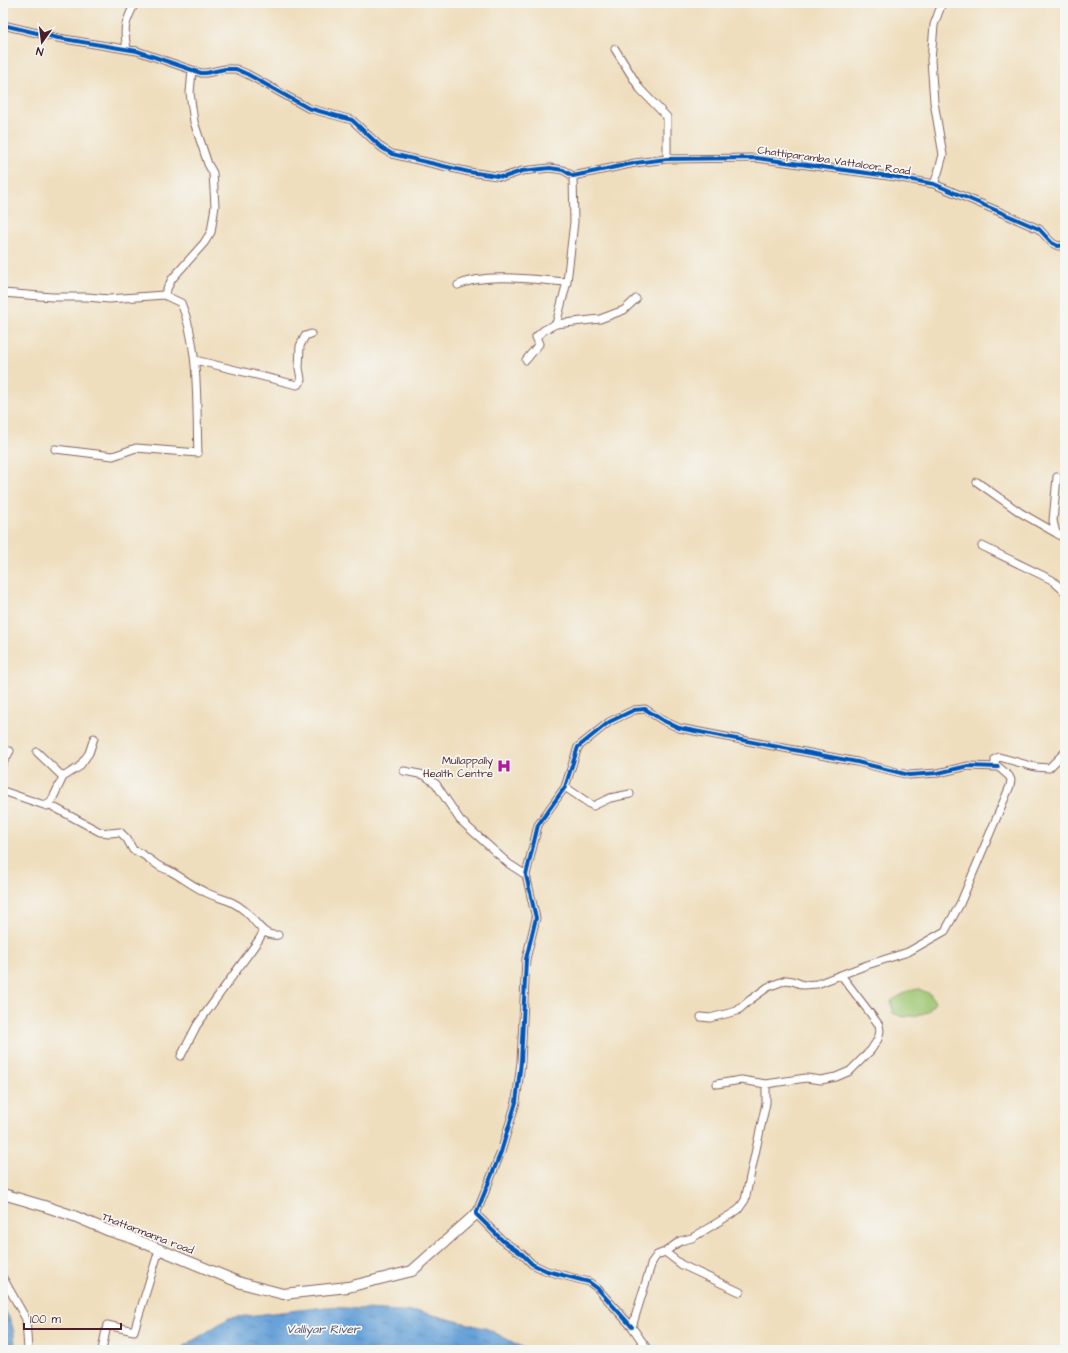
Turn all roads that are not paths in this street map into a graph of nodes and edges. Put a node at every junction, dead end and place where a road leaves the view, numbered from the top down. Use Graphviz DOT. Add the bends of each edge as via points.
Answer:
graph roads {
  1 [pos="135,3"];
  2 [pos="942,3"];
  3 [pos="3,25"];
  4 [pos="127,49"];
  5 [pos="615,49"];
  6 [pos="192,70"];
  7 [pos="667,159"];
  8 [pos="573,176"];
  9 [pos="934,184"];
  10 [pos="1065,245"];
  11 [pos="567,282"];
  12 [pos="458,285"];
  13 [pos="3,293"];
  14 [pos="164,294"];
  15 [pos="636,299"];
  16 [pos="556,324"];
  17 [pos="311,334"];
  18 [pos="195,360"];
  19 [pos="526,360"];
  20 [pos="55,449"];
  21 [pos="1057,477"];
  22 [pos="977,482"];
  23 [pos="1056,533"];
  24 [pos="1065,539"];
  25 [pos="982,546"];
  26 [pos="1065,592"];
  27 [pos="94,738"];
  28 [pos="10,751"];
  29 [pos="37,752"];
  30 [pos="1065,752"];
  31 [pos="3,763"];
  32 [pos="998,767"];
  33 [pos="404,771"];
  34 [pos="63,777"];
  35 [pos="565,787"];
  36 [pos="3,791"];
  37 [pos="630,794"];
  38 [pos="48,804"];
  39 [pos="526,875"];
  40 [pos="264,931"];
  41 [pos="278,935"];
  42 [pos="841,975"];
  43 [pos="700,1017"];
  44 [pos="180,1056"];
  45 [pos="717,1084"];
  46 [pos="766,1084"];
  47 [pos="3,1194"];
  48 [pos="476,1214"];
  49 [pos="159,1250"];
  50 [pos="664,1252"];
  51 [pos="3,1278"];
  52 [pos="740,1292"];
  53 [pos="632,1327"];
  54 [pos="28,1350"];
  55 [pos="102,1350"];
  56 [pos="648,1350"];
  1 -- 4 [label="street" via="127,18 124,33"];
  2 -- 9 [label="street" via="934,24 931,60 934,102 943,155"];
  3 -- 4 [label="street" via="58,38"];
  4 -- 6 [label="street"];
  5 -- 7 [label="street" via="640,89 667,117"];
  6 -- 8 [label="street" via="206,73 225,68 236,69 308,108 352,120 382,148 406,158 504,177 522,171 550,168 563,170"];
  6 -- 14 [label="street" via="190,93 194,122 213,173 215,206 211,232 172,278"];
  7 -- 8 [label="street, Chattiparamba Vattaloor Road"];
  7 -- 9 [label="street, Chattiparamba Vattaloor Road" via="756,158"];
  8 -- 11 [label="street" via="574,222"];
  9 -- 10 [label="street, Chattiparamba Vattaloor Road" via="1039,230 1058,246"];
  11 -- 12 [label="street" via="486,278 468,280"];
  11 -- 16 [label="street"];
  13 -- 14 [label="street" via="109,299"];
  14 -- 18 [label="street" via="181,302 187,316"];
  15 -- 16 [label="street" via="624,310 600,319"];
  16 -- 19 [label="street" via="536,337 540,344"];
  17 -- 18 [label="street" via="305,336 300,346 301,379 297,385"];
  18 -- 20 [label="street" via="198,454 136,448 113,456"];
  21 -- 23 [label="street" via="1052,521"];
  22 -- 23 [label="street" via="1021,513"];
  23 -- 24 [label="street"];
  25 -- 26 [label="street" via="1052,580"];
  27 -- 34 [label="street" via="89,753 79,767"];
  28 -- 31 [label="street"];
  29 -- 34 [label="street"];
  30 -- 32 [label="street" via="1049,768 1035,767 999,757 995,764"];
  32 -- 35 [label="street" via="968,766 938,773 909,775 679,728 645,709 634,710 609,722 578,747"];
  32 -- 42 [label="street" via="1009,776 1010,786 960,904 945,931 908,952"];
  33 -- 39 [label="street" via="424,776 436,784 460,820 509,864"];
  34 -- 38 [label="street"];
  35 -- 37 [label="street" via="593,806 610,798"];
  35 -- 39 [label="street" via="538,825"];
  36 -- 38 [label="street" via="46,806"];
  38 -- 40 [label="street" via="100,832 120,832 133,850 140,852 160,867 208,894 238,904"];
  39 -- 48 [label="street" via="536,918 526,959 521,1062 516,1102 501,1152"];
  40 -- 41 [label="street" via="274,936"];
  40 -- 44 [label="street" via="197,1025"];
  42 -- 43 [label="street" via="817,984 803,985 786,980 768,988 737,1011 710,1018"];
  42 -- 46 [label="street" via="879,1025 878,1039 871,1050 850,1071 836,1077"];
  45 -- 46 [label="street" via="741,1080"];
  46 -- 50 [label="street" via="762,1127 745,1200 738,1210"];
  47 -- 49 [label="street, Thattarmanna road" via="68,1214"];
  48 -- 49 [label="street, Thattarmanna road" via="412,1271 348,1287 283,1294 241,1283"];
  48 -- 53 [label="street" via="503,1241 532,1264 547,1271 589,1282"];
  49 -- 55 [label="street" via="134,1331 107,1325"];
  50 -- 52 [label="street" via="682,1265"];
  50 -- 53 [label="street" via="657,1255 652,1262"];
  51 -- 54 [label="street" via="26,1319"];
  53 -- 56 [label="street"];
}
